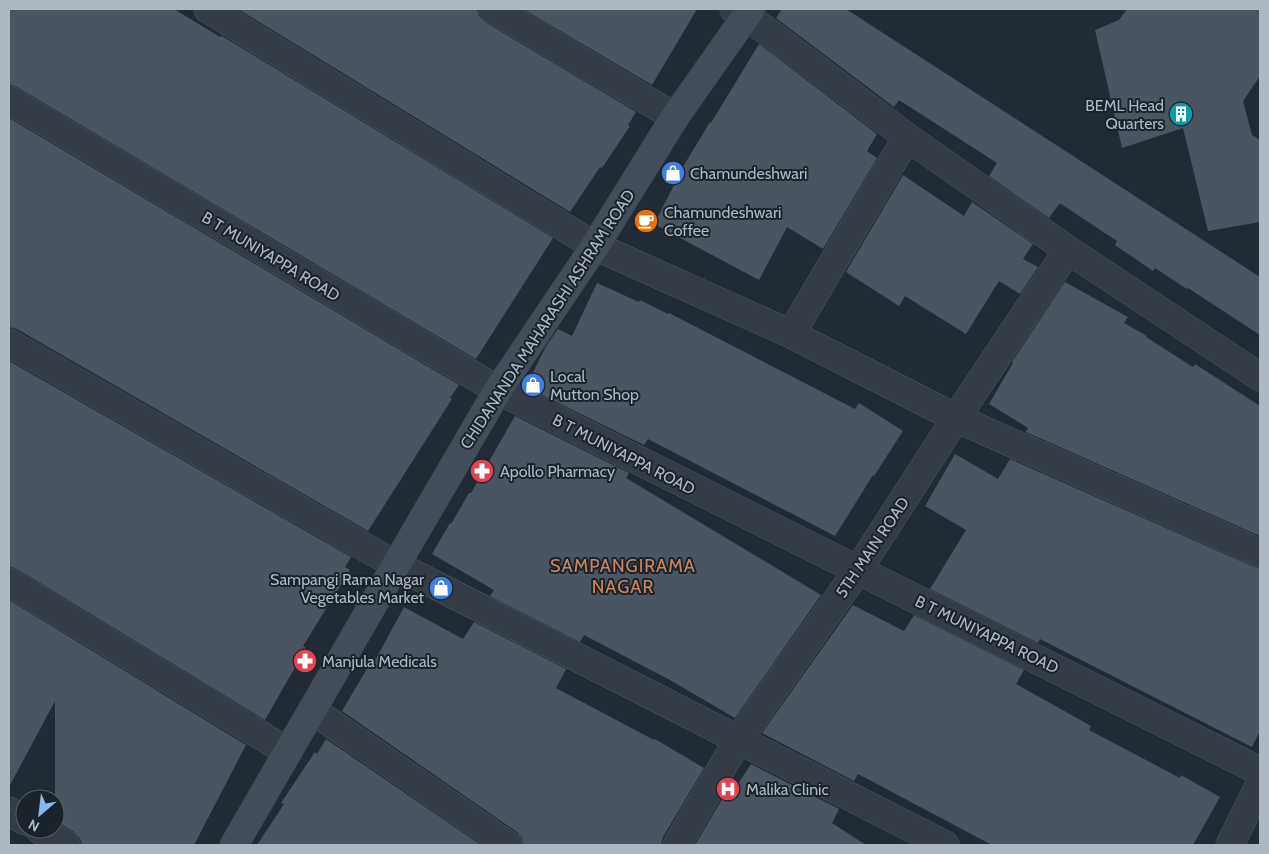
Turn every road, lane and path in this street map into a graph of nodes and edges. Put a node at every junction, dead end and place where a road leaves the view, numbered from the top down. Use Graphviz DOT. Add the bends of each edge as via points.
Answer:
graph roads {
  1 [pos="208,9"];
  2 [pos="493,9"];
  3 [pos="744,11"];
  4 [pos="9,100"];
  5 [pos="675,117"];
  6 [pos="907,138"];
  7 [pos="596,246"];
  8 [pos="1068,250"];
  9 [pos="791,334"];
  10 [pos="9,342"];
  11 [pos="1260,377"];
  12 [pos="498,390"];
  13 [pos="956,418"];
  14 [pos="1260,553"];
  15 [pos="396,565"];
  16 [pos="858,570"];
  17 [pos="9,582"];
  18 [pos="312,710"];
  19 [pos="738,740"];
  20 [pos="288,752"];
  21 [pos="1260,771"];
  22 [pos="1260,784"];
  23 [pos="234,845"];
  24 [pos="508,845"];
  25 [pos="677,845"];
  26 [pos="945,845"];
  27 [pos="1230,845"];
  1 -- 7 [label="street"];
  2 -- 5 [label="street"];
  3 -- 5 [label="street, CHIDANANDA MAHARASHI ASHRAM ROAD"];
  3 -- 6 [label="street"];
  4 -- 12 [label="street, B T MUNIYAPPA ROAD"];
  5 -- 7 [label="street, CHIDANANDA MAHARASHI ASHRAM ROAD"];
  6 -- 8 [label="street"];
  6 -- 9 [label="street"];
  7 -- 9 [label="street"];
  7 -- 12 [label="street, CHIDANANDA MAHARASHI ASHRAM ROAD"];
  8 -- 11 [label="street"];
  8 -- 13 [label="street, 5TH MAIN ROAD"];
  9 -- 13 [label="street"];
  10 -- 15 [label="street"];
  12 -- 15 [label="street, CHIDANANDA MAHARASHI ASHRAM ROAD"];
  12 -- 16 [label="street, B T MUNIYAPPA ROAD"];
  13 -- 14 [label="street"];
  13 -- 16 [label="street, 5TH MAIN ROAD"];
  15 -- 18 [label="street, CHIDANANDA MAHARASHI ASHRAM ROAD"];
  15 -- 19 [label="street"];
  16 -- 19 [label="street, 5TH MAIN ROAD"];
  16 -- 21 [label="street, B T MUNIYAPPA ROAD"];
  17 -- 20 [label="street"];
  18 -- 20 [label="street, CHIDANANDA MAHARASHI ASHRAM ROAD"];
  18 -- 24 [label="street"];
  19 -- 25 [label="street, 5TH MAIN ROAD"];
  19 -- 26 [label="street"];
  20 -- 23 [label="street, CHIDANANDA MAHARASHI ASHRAM ROAD"];
  22 -- 27 [label="street"];
}
